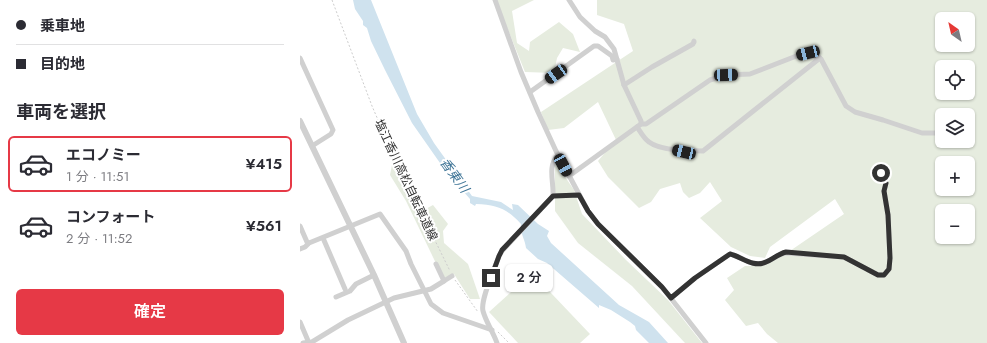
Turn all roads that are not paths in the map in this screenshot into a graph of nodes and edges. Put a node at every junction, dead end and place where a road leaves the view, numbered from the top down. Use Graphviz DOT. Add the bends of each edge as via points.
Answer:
graph roads {
  1 [pos="495,0"];
  2 [pos="569,0"];
  3 [pos="694,42"];
  4 [pos="300,58"];
  5 [pos="820,58"];
  6 [pos="617,59"];
  7 [pos="624,85"];
  8 [pos="530,92"];
  9 [pos="300,121"];
  10 [pos="639,125"];
  11 [pos="935,133"];
  12 [pos="312,146"];
  13 [pos="558,155"];
  14 [pos="881,173"];
  15 [pos="569,176"];
  16 [pos="579,195"];
  17 [pos="553,196"];
  18 [pos="350,225"];
  19 [pos="300,226"];
  20 [pos="323,238"];
  21 [pos="309,244"];
  22 [pos="300,249"];
  23 [pos="436,264"];
  24 [pos="374,275"];
  25 [pos="452,276"];
  26 [pos="444,281"];
  27 [pos="345,288"];
  28 [pos="424,290"];
  29 [pos="336,297"];
  30 [pos="671,298"];
  31 [pos="386,302"];
  32 [pos="300,322"];
  33 [pos="492,330"];
  34 [pos="306,343"];
  35 [pos="404,343"];
  36 [pos="496,343"];
  37 [pos="706,343"];
  1 -- 8 [label="street"];
  2 -- 6 [label="street" via="580,17 609,42"];
  3 -- 7 [label="street"];
  4 -- 12 [label="street" via="334,130"];
  5 -- 10 [label="street" via="808,53 750,74 726,75 710,80 646,124"];
  5 -- 10 [label="street" via="703,151 684,152 657,146 648,142"];
  5 -- 11 [label="street" via="846,106 855,112 922,133"];
  6 -- 7 [label="street"];
  6 -- 8 [label="street" via="613,60 612,56 594,46"];
  7 -- 10 [label="street" via="641,121"];
  8 -- 13 [label="street"];
  9 -- 12 [label="street"];
  10 -- 15 [label="street"];
  12 -- 18 [label="street"];
  13 -- 15 [label="street"];
  13 -- 17 [label="street" via="554,158 551,170"];
  14 -- 30 [label="street" via="886,183 884,191 890,258 889,269 884,275 878,275 844,257 786,252 759,264 730,254"];
  15 -- 16 [label="street"];
  16 -- 17 [label="street"];
  16 -- 30 [label="street" via="598,224"];
  17 -- 33 [label="street" via="499,256 483,300 483,312"];
  18 -- 20 [label="street"];
  18 -- 24 [label="street"];
  18 -- 28 [label="street" via="380,214 406,251"];
  19 -- 21 [label="street"];
  20 -- 21 [label="street"];
  20 -- 27 [label="street" via="337,264"];
  21 -- 22 [label="street"];
  23 -- 26 [label="street"];
  24 -- 29 [label="street"];
  24 -- 31 [label="street"];
  25 -- 26 [label="street"];
  26 -- 28 [label="street"];
  28 -- 31 [label="street"];
  28 -- 33 [label="street" via="431,304 443,313"];
  30 -- 37 [label="street"];
  31 -- 34 [label="street"];
  31 -- 35 [label="street"];
  32 -- 34 [label="street"];
  33 -- 36 [label="street"];
}
